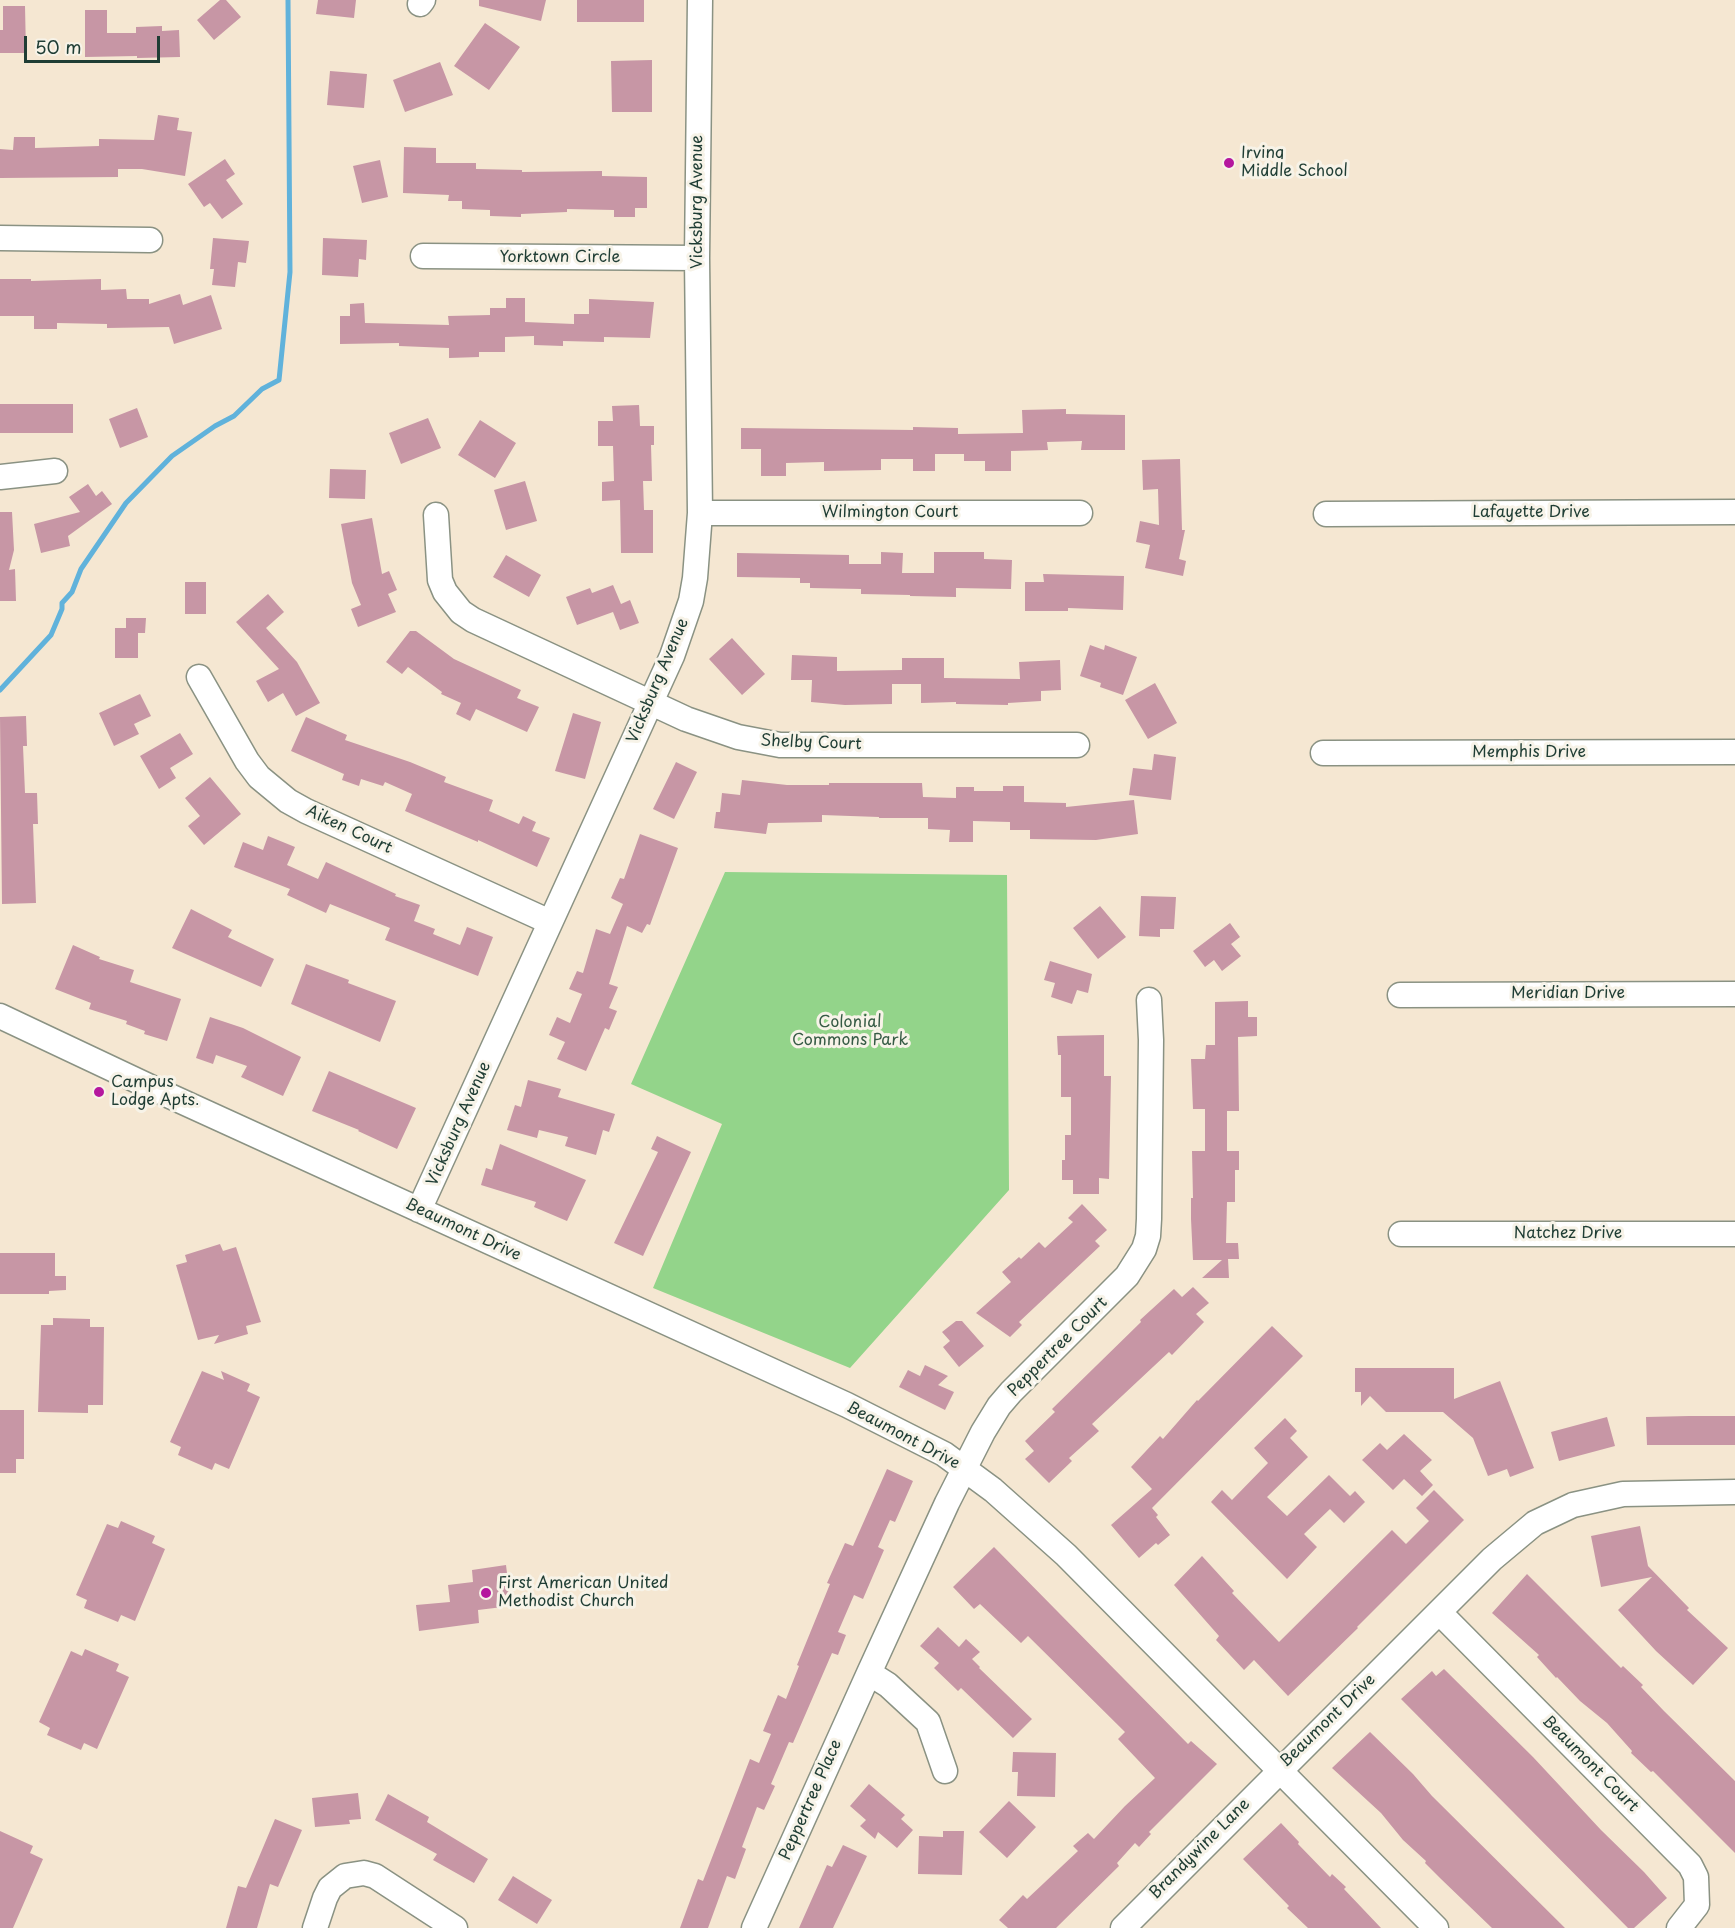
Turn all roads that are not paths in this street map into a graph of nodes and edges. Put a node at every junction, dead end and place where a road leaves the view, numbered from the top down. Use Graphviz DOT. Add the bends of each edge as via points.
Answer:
graph roads {
  1 [pos="700,0"];
  2 [pos="0,238"];
  3 [pos="150,240"];
  4 [pos="423,256"];
  5 [pos="697,258"];
  6 [pos="55,471"];
  7 [pos="0,477"];
  8 [pos="1735,512"];
  9 [pos="700,513"];
  10 [pos="1080,513"];
  11 [pos="1326,514"];
  12 [pos="436,515"];
  13 [pos="200,677"];
  14 [pos="651,702"];
  15 [pos="1077,745"];
  16 [pos="1735,752"];
  17 [pos="1323,753"];
  18 [pos="550,922"];
  19 [pos="1735,994"];
  20 [pos="1400,995"];
  21 [pos="1149,1000"];
  22 [pos="0,1016"];
  23 [pos="419,1210"];
  24 [pos="1401,1234"];
  25 [pos="1735,1234"];
  26 [pos="964,1469"];
  27 [pos="1735,1492"];
  28 [pos="1440,1613"];
  29 [pos="869,1672"];
  30 [pos="945,1771"];
  31 [pos="1278,1771"];
  32 [pos="315,1928"];
  33 [pos="455,1928"];
  34 [pos="754,1928"];
  35 [pos="1123,1928"];
  36 [pos="1437,1928"];
  37 [pos="1679,1928"];
  1 -- 5 [label="street, Vicksburg Avenue"];
  2 -- 3 [label="street"];
  4 -- 5 [label="street, Yorktown Circle"];
  5 -- 9 [label="street, Vicksburg Avenue"];
  6 -- 7 [label="street"];
  8 -- 11 [label="street, Lafayette Drive"];
  9 -- 10 [label="street, Wilmington Court"];
  9 -- 14 [label="street, Vicksburg Avenue" via="691,601"];
  12 -- 14 [label="street, Shelby Court" via="440,580 461,612"];
  13 -- 18 [label="street, Aiken Court" via="247,761 259,777 288,801"];
  14 -- 15 [label="street, Shelby Court" via="738,737 780,745"];
  14 -- 18 [label="street, Vicksburg Avenue"];
  16 -- 17 [label="street, Memphis Drive"];
  18 -- 23 [label="street, Vicksburg Avenue"];
  19 -- 20 [label="street, Meridian Drive"];
  21 -- 26 [label="street, Peppertree Court" via="1149,1220 1144,1248 1112,1293 999,1406"];
  22 -- 23 [label="street, Beaumont Drive"];
  23 -- 26 [label="street, Beaumont Drive" via="847,1405 926,1444"];
  24 -- 25 [label="street, Natchez Drive"];
  26 -- 29 [label="street, Peppertree Court"];
  26 -- 31 [label="street, Beaumont Drive" via="1066,1555"];
  27 -- 28 [label="street, Beaumont Drive" via="1623,1494 1573,1505 1520,1534"];
  28 -- 31 [label="street, Beaumont Drive"];
  28 -- 37 [label="street, Beaumont Court" via="1690,1865 1696,1877 1697,1905"];
  29 -- 30 [label="street" via="928,1722"];
  29 -- 34 [label="street, Peppertree Place"];
  31 -- 35 [label="street, Brandywine Lane"];
  31 -- 36 [label="street"];
  32 -- 33 [label="street" via="330,1888 345,1875 364,1873 375,1876"];
}
